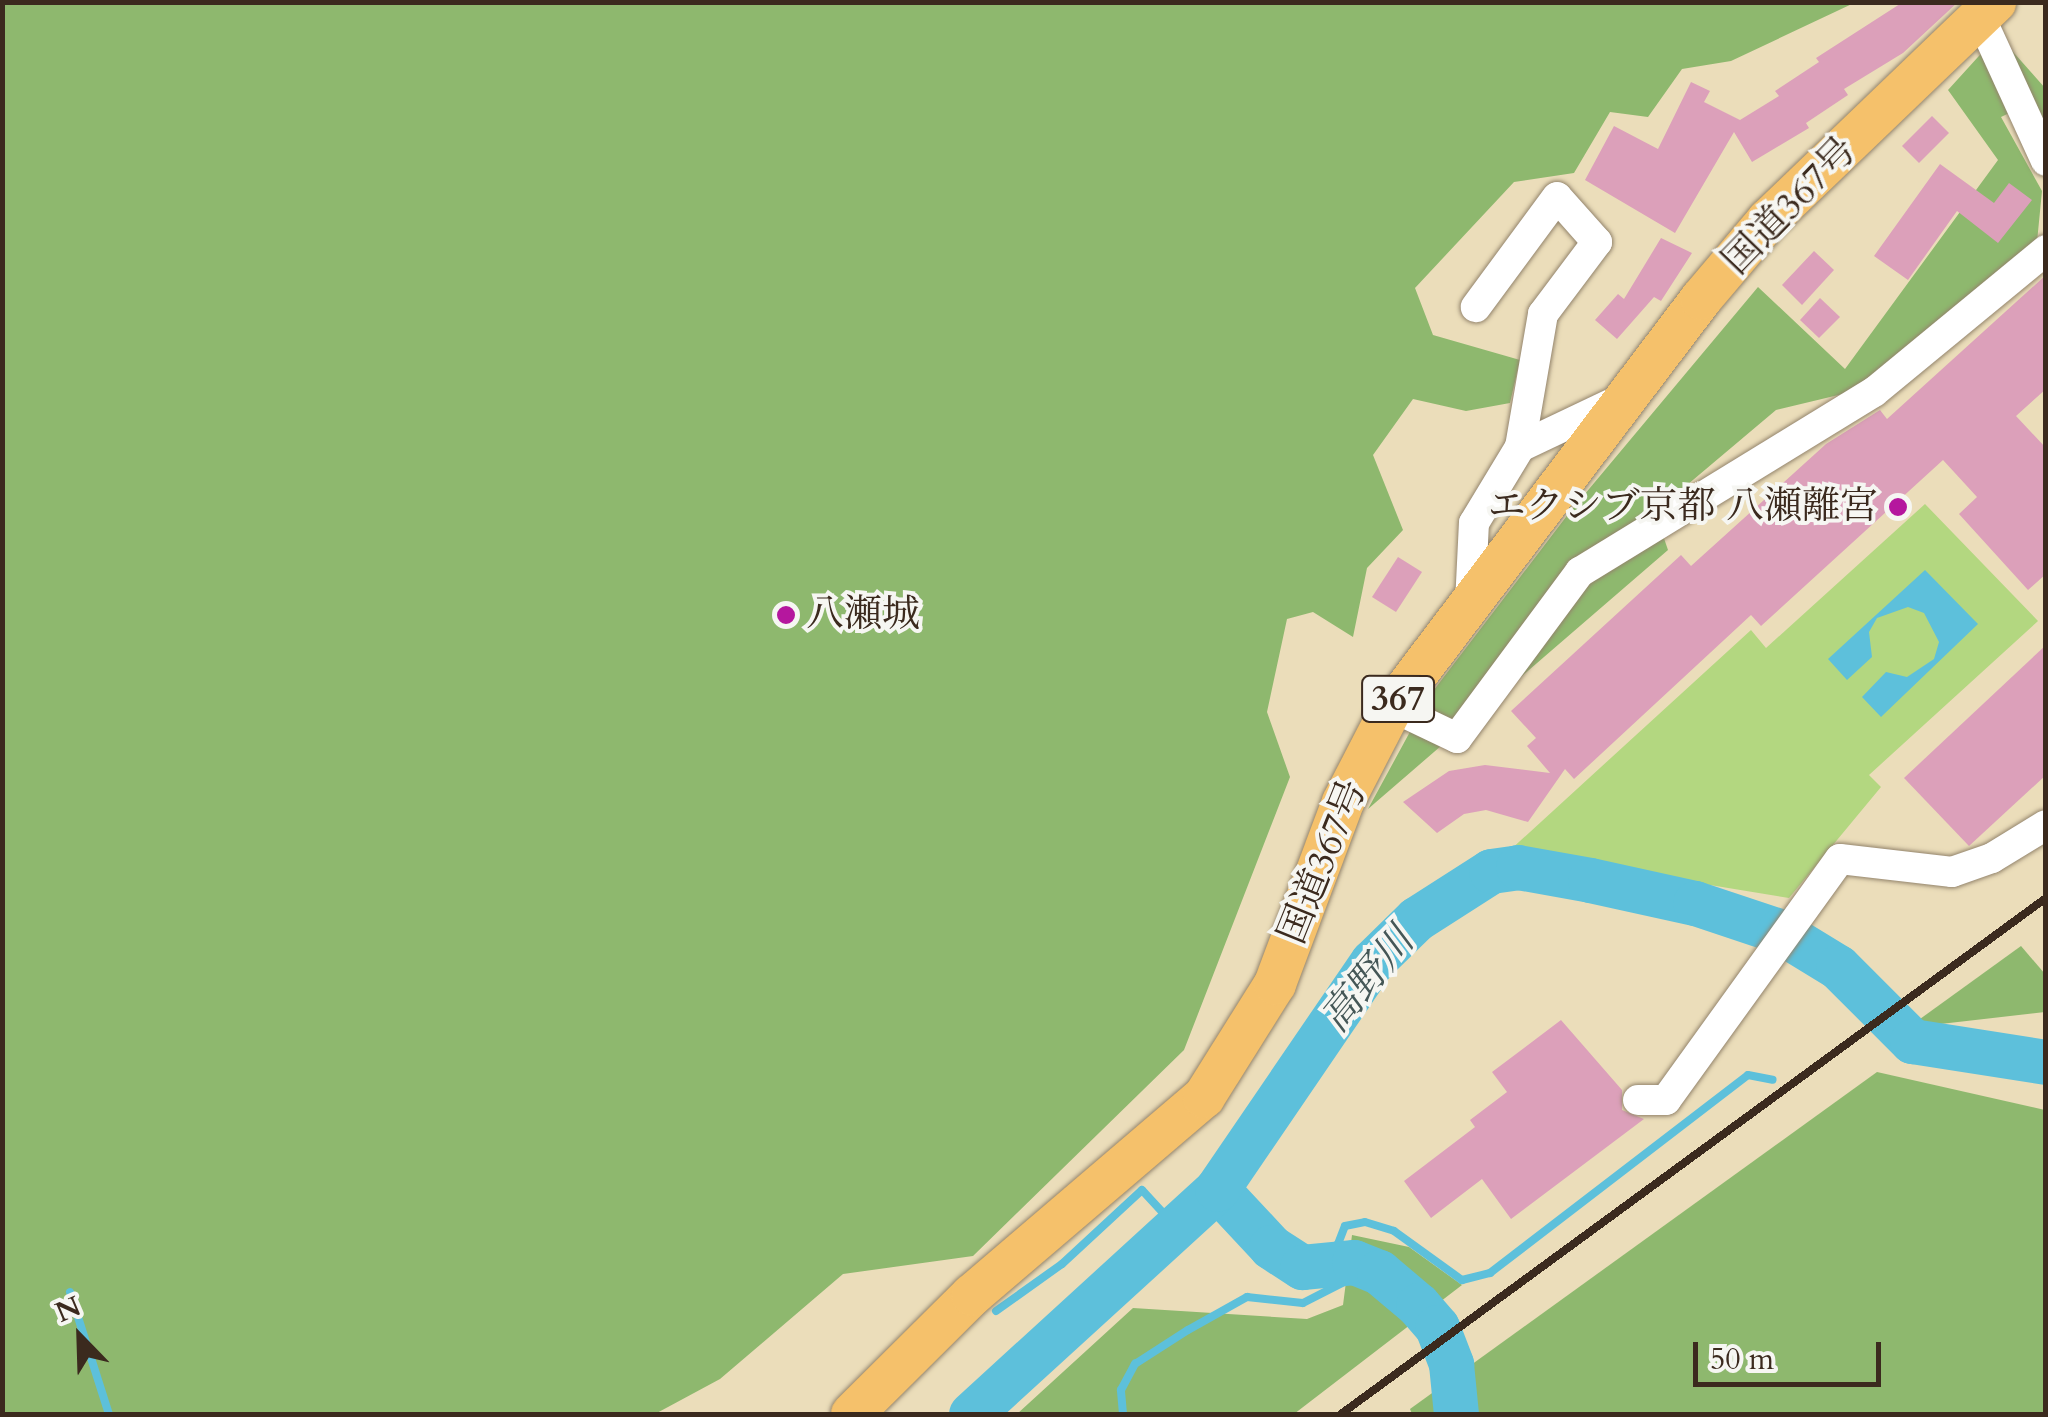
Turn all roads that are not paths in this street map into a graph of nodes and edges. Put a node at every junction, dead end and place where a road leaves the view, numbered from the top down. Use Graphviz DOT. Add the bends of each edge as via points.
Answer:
graph roads {
  1 [pos="1988,11"];
  2 [pos="2046,162"];
  3 [pos="2046,250"];
  4 [pos="1476,307"];
  5 [pos="1628,396"];
  6 [pos="1520,447"];
  7 [pos="1470,604"];
  8 [pos="1392,708"];
  9 [pos="2046,825"];
  10 [pos="1638,1100"];
  11 [pos="852,1414"];
  1 -- 2 [label="lane"];
  1 -- 5 [label="highway, 国道367号 / 367" via="1768,220"];
  3 -- 8 [label="lane" via="1874,392 1580,572 1457,738"];
  4 -- 6 [label="lane" via="1557,197 1598,242 1542,314"];
  5 -- 6 [label="lane"];
  5 -- 7 [label="highway, 国道367号 / 367"];
  6 -- 7 [label="lane" via="1474,524"];
  7 -- 8 [label="highway, 国道367号 / 367"];
  8 -- 11 [label="highway, 国道367号 / 367" via="1343,802 1275,984 1204,1097 972,1295"];
  9 -- 10 [label="lane" via="1992,858 1952,872 1840,859 1666,1100"];
}
